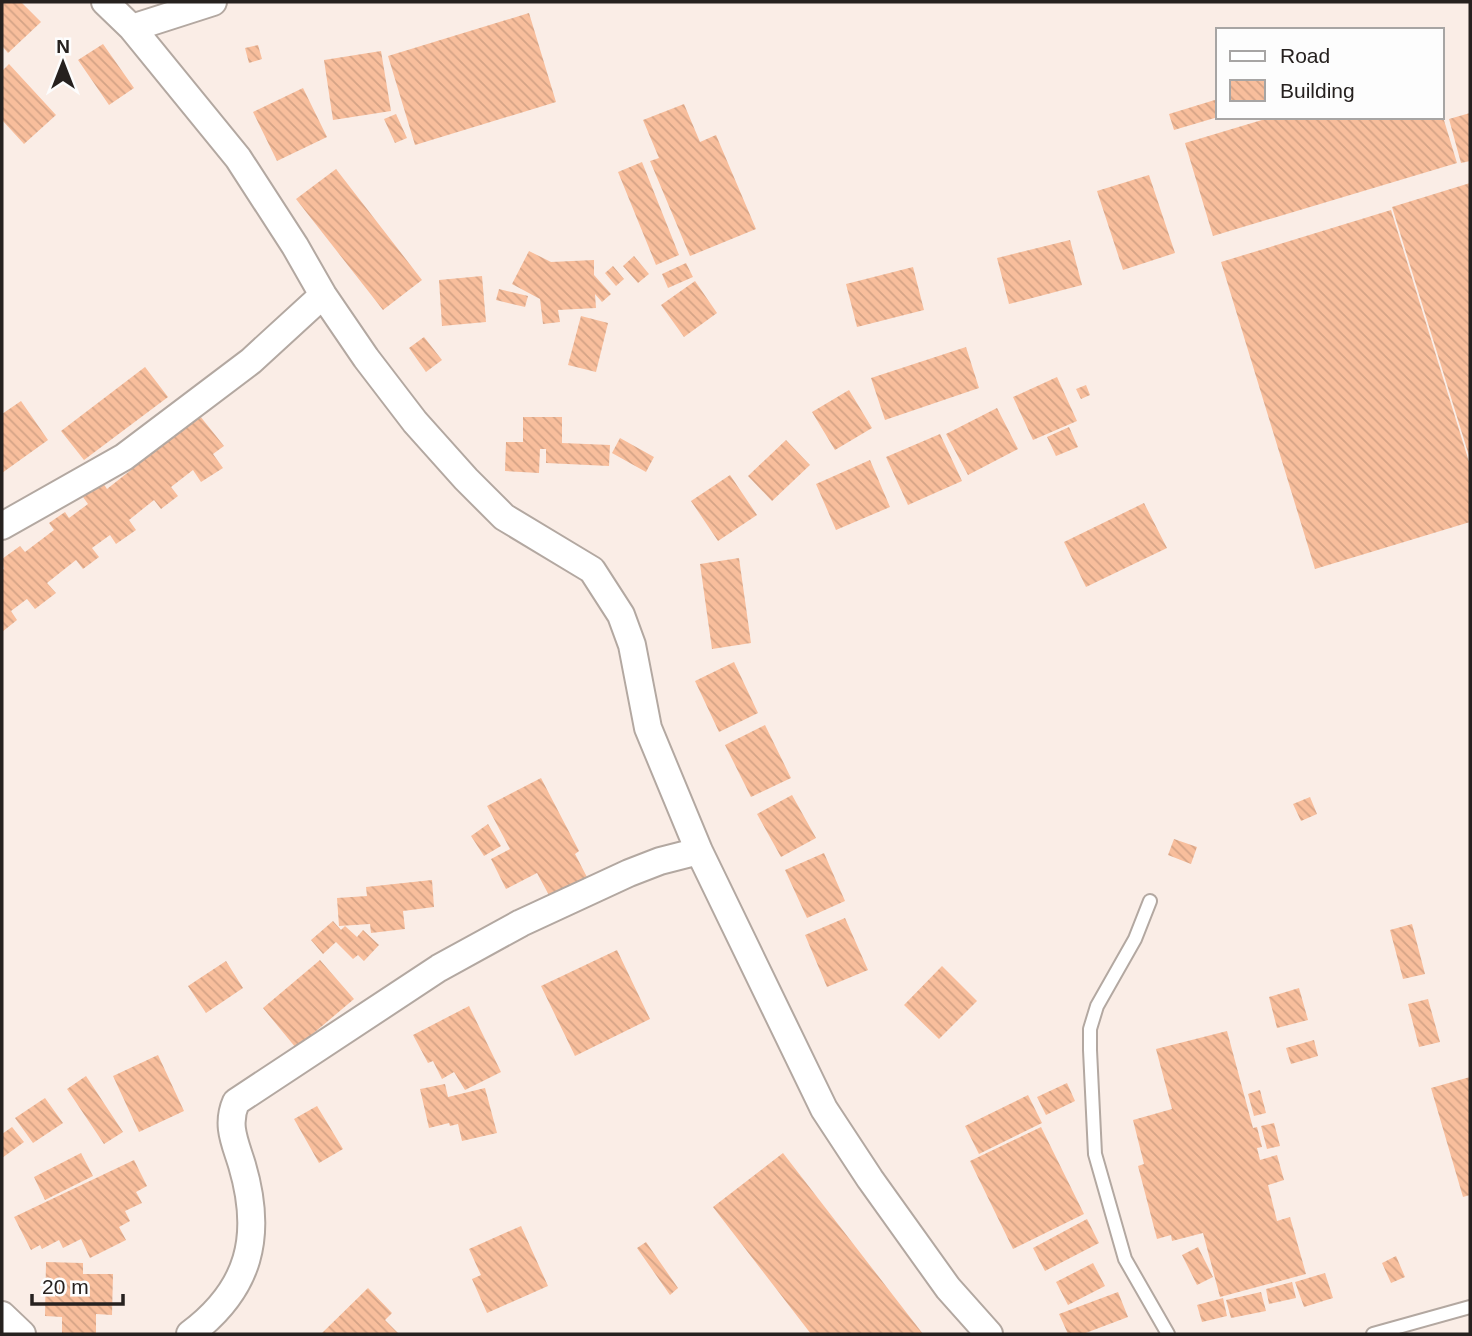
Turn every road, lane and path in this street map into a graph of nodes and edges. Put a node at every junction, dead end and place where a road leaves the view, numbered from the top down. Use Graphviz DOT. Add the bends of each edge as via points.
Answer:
graph roads {
  1 [pos="105,2"];
  2 [pos="213,2"];
  3 [pos="132,28"];
  4 [pos="323,295"];
  5 [pos="2,525"];
  6 [pos="699,851"];
  7 [pos="1150,901"];
  8 [pos="1470,1307"];
  9 [pos="2,1315"];
  10 [pos="22,1334"];
  11 [pos="190,1334"];
  12 [pos="989,1334"];
  13 [pos="1168,1334"];
  14 [pos="1373,1334"];
  1 -- 3 [label="street"];
  2 -- 3 [label="street"];
  3 -- 4 [label="street" via="238,158"];
  4 -- 5 [label="street" via="251,362 124,457"];
  4 -- 6 [label="street" via="415,422 466,479 504,517 592,570 621,615 632,645 648,728"];
  6 -- 11 [label="street" via="629,873 522,923 439,968 236,1102 230,1115 231,1129 248,1195 248,1257 232,1292"];
  6 -- 12 [label="street" via="824,1109 948,1289"];
  7 -- 13 [label="lane" via="1135,939 1097,1006 1090,1029 1091,1063 1095,1154 1125,1259"];
  8 -- 14 [label="lane"];
  9 -- 10 [label="street"];
}
